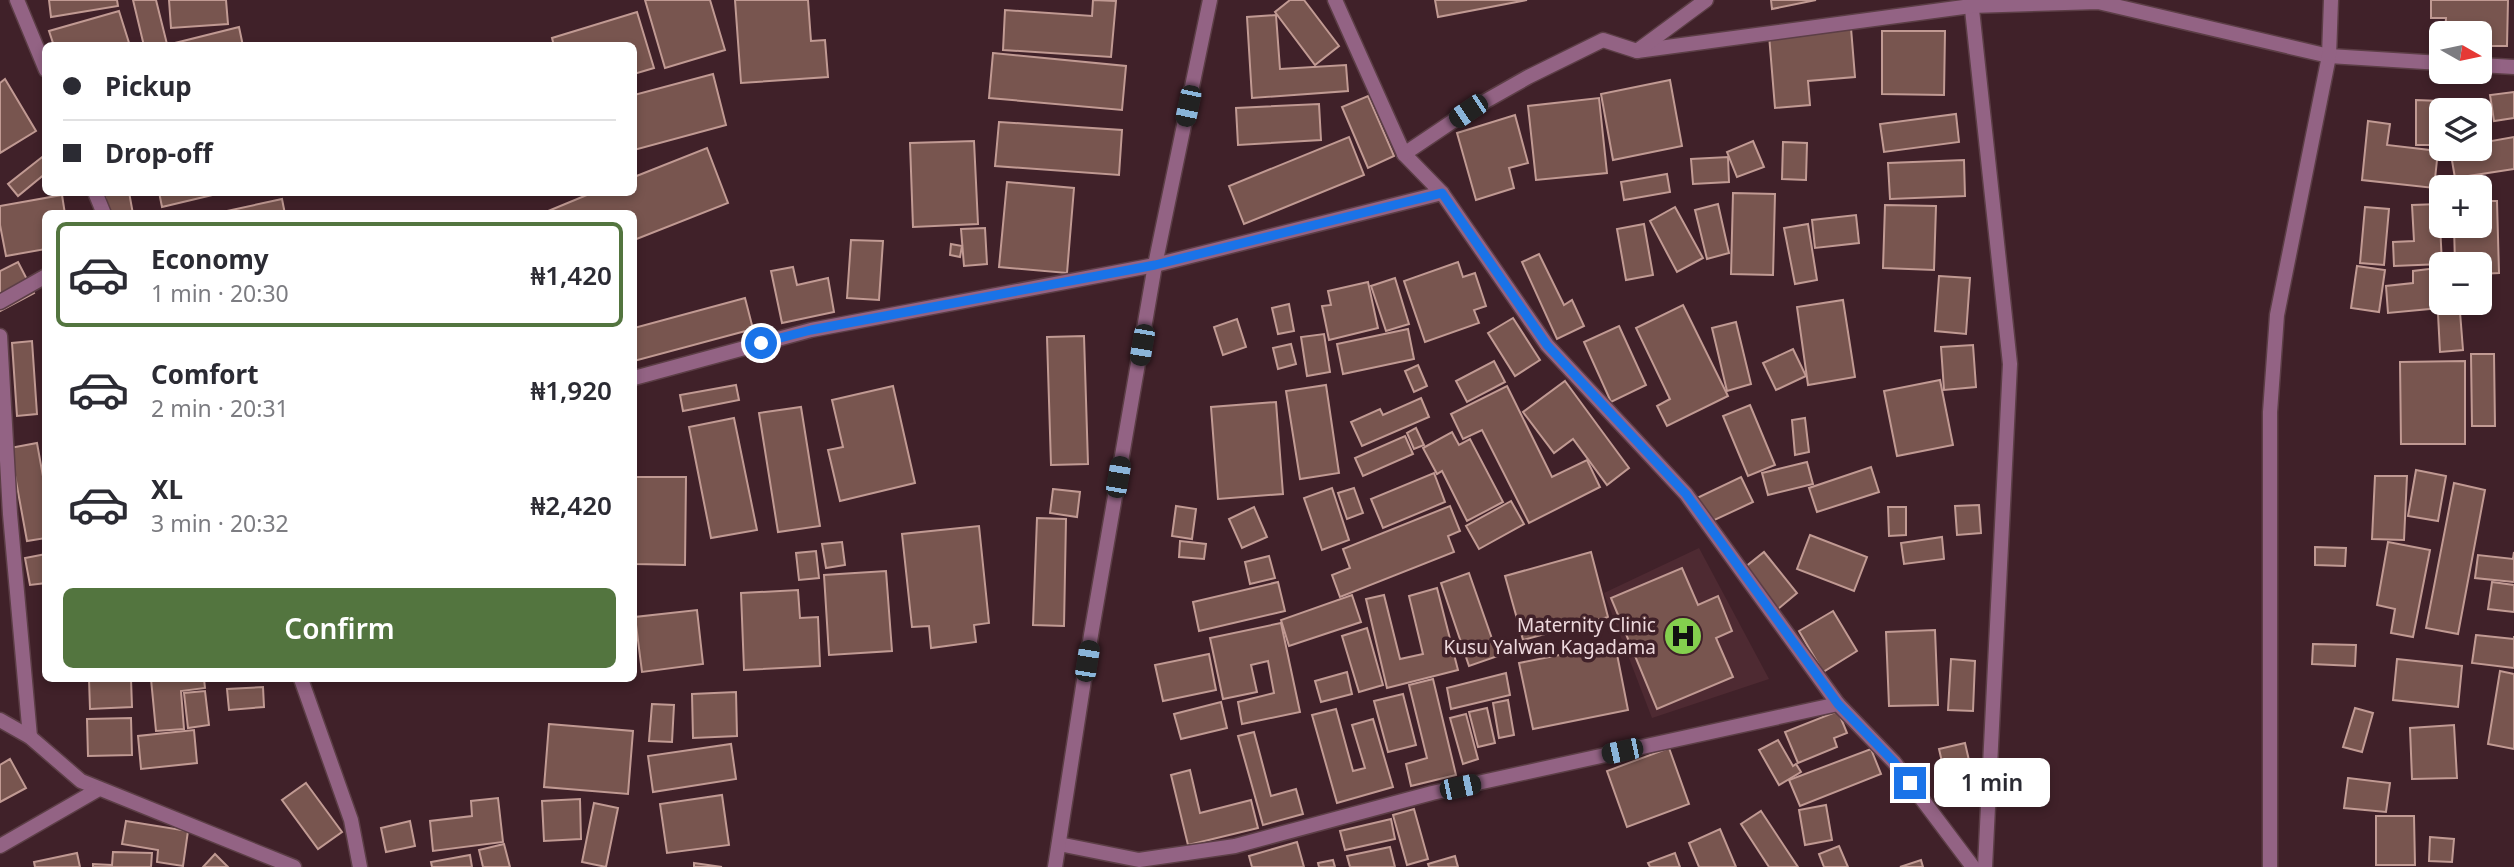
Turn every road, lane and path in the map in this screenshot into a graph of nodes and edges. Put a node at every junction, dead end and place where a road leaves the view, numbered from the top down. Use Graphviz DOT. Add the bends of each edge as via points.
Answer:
graph roads {
  1 [pos="17,0"];
  2 [pos="1210,0"];
  3 [pos="1335,0"];
  4 [pos="1706,0"];
  5 [pos="2331,0"];
  6 [pos="1971,3"];
  7 [pos="1637,51"];
  8 [pos="2329,55"];
  9 [pos="42,60"];
  10 [pos="2429,62"];
  11 [pos="2492,66"];
  12 [pos="2514,67"];
  13 [pos="1404,154"];
  14 [pos="1442,193"];
  15 [pos="1155,265"];
  16 [pos="42,278"];
  17 [pos="0,302"];
  18 [pos="0,336"];
  19 [pos="637,377"];
  20 [pos="302,682"];
  21 [pos="1838,704"];
  22 [pos="0,720"];
  23 [pos="30,737"];
  24 [pos="99,789"];
  25 [pos="1059,844"];
  26 [pos="0,846"];
  27 [pos="294,867"];
  28 [pos="360,867"];
  29 [pos="1055,867"];
  30 [pos="1973,867"];
  31 [pos="1985,867"];
  32 [pos="2270,867"];
  1 -- 9 [label="street"];
  2 -- 15 [label="street"];
  3 -- 13 [label="street"];
  4 -- 7 [label="street"];
  5 -- 8 [label="street"];
  6 -- 7 [label="street"];
  6 -- 8 [label="street" via="2098,2"];
  6 -- 31 [label="street" via="2010,364"];
  7 -- 13 [label="street" via="1603,40 1480,104"];
  8 -- 10 [label="street"];
  8 -- 32 [label="street" via="2277,316 2270,411"];
  11 -- 12 [label="street"];
  13 -- 14 [label="street"];
  14 -- 15 [label="street"];
  14 -- 21 [label="street" via="1547,345 1686,494"];
  15 -- 19 [label="street" via="811,330"];
  15 -- 25 [label="street"];
  16 -- 17 [label="street"];
  18 -- 23 [label="street"];
  20 -- 28 [label="street" via="351,820"];
  21 -- 25 [label="street" via="1433,793 1235,846 1139,860"];
  21 -- 30 [label="street" via="1894,762"];
  22 -- 23 [label="street"];
  23 -- 24 [label="street" via="80,782"];
  24 -- 26 [label="street"];
  24 -- 27 [label="street"];
  25 -- 29 [label="street"];
}
